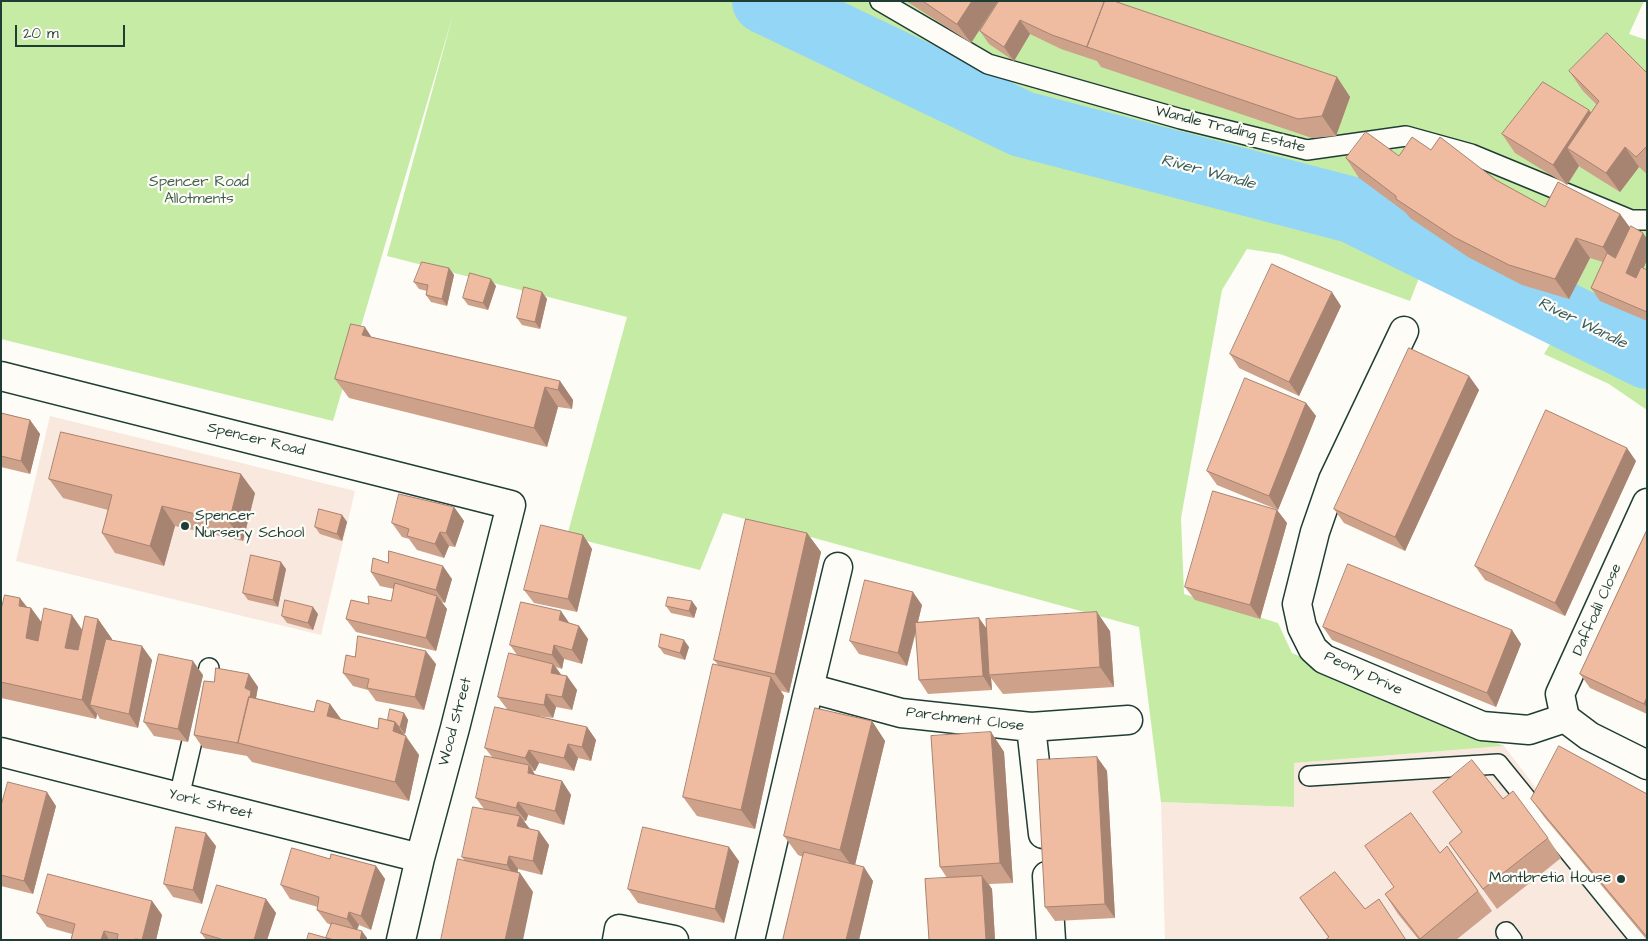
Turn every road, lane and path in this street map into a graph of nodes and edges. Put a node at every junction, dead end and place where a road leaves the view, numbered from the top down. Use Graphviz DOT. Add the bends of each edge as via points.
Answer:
graph roads {
  1 [pos="880,1"];
  2 [pos="1647,220"];
  3 [pos="1404,331"];
  4 [pos="1,376"];
  5 [pos="1647,503"];
  6 [pos="510,505"];
  7 [pos="838,567"];
  8 [pos="209,668"];
  9 [pos="809,688"];
  10 [pos="1565,718"];
  11 [pos="1128,720"];
  12 [pos="1031,727"];
  13 [pos="1,752"];
  14 [pos="1647,765"];
  15 [pos="1309,776"];
  16 [pos="179,797"];
  17 [pos="420,858"];
  18 [pos="401,940"];
  19 [pos="617,940"];
  20 [pos="674,940"];
  21 [pos="750,940"];
  22 [pos="1051,940"];
  23 [pos="1641,940"];
  1 -- 2 [label="lane, Wandle Trading Estate" via="988,64 1135,106 1307,150 1406,136 1471,154 1632,220"];
  3 -- 10 [label="street, Peony Drive" via="1333,480 1315,532 1296,604 1302,627 1313,649 1324,659 1482,726 1529,730"];
  4 -- 6 [label="street, Spencer Road"];
  5 -- 10 [label="street, Daffodil Close" via="1560,694"];
  6 -- 17 [label="street, Wood Street"];
  7 -- 9 [label="street"];
  8 -- 16 [label="lane"];
  9 -- 12 [label="street, Parchment Close" via="901,713"];
  9 -- 21 [label="street"];
  10 -- 14 [label="street" via="1589,736"];
  11 -- 12 [label="street"];
  12 -- 22 [label="street, Parchment Close"];
  13 -- 16 [label="street, York Street"];
  15 -- 23 [label="lane" via="1498,764"];
  16 -- 17 [label="street, York Street"];
  17 -- 18 [label="street, Wood Street"];
  19 -- 20 [label="street" via="619,929"];
}
